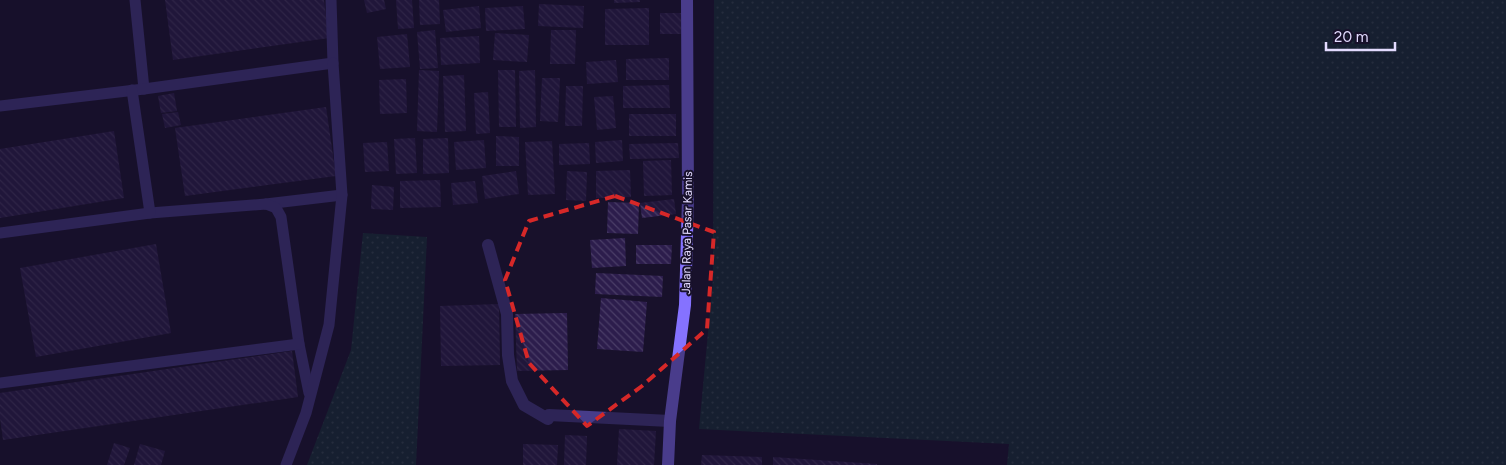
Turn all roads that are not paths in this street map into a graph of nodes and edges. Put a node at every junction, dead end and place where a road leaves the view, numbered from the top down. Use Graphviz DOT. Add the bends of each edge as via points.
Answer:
graph roads {
  1 [pos="135,0"];
  2 [pos="331,0"];
  3 [pos="687,0"];
  4 [pos="334,63"];
  5 [pos="144,89"];
  6 [pos="132,90"];
  7 [pos="0,106"];
  8 [pos="342,195"];
  9 [pos="266,204"];
  10 [pos="150,214"];
  11 [pos="0,233"];
  12 [pos="488,244"];
  13 [pos="299,344"];
  14 [pos="0,383"];
  15 [pos="310,396"];
  16 [pos="670,421"];
  17 [pos="286,465"];
  18 [pos="668,465"];
  1 -- 5 [label="lane"];
  2 -- 4 [label="lane"];
  3 -- 16 [label="main road, Jalan Raya Pasar Kamis" via="685,305"];
  4 -- 5 [label="lane"];
  4 -- 8 [label="lane"];
  5 -- 6 [label="lane"];
  6 -- 7 [label="lane"];
  6 -- 10 [label="lane"];
  8 -- 9 [label="lane"];
  8 -- 15 [label="lane" via="329,325"];
  9 -- 10 [label="lane"];
  9 -- 13 [label="lane" via="276,208 281,217"];
  10 -- 11 [label="lane"];
  12 -- 16 [label="street" via="508,314 512,381 524,405 548,419 549,415"];
  13 -- 14 [label="lane"];
  13 -- 15 [label="lane"];
  15 -- 17 [label="lane"];
  16 -- 18 [label="main road, Jalan Raya Pasar Kamis"];
}
